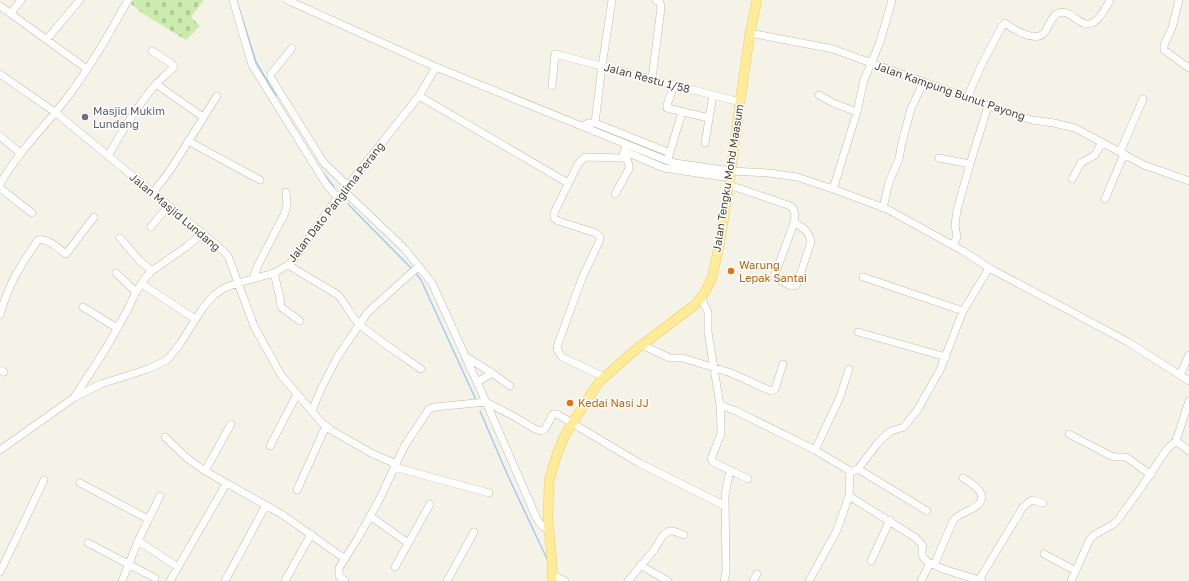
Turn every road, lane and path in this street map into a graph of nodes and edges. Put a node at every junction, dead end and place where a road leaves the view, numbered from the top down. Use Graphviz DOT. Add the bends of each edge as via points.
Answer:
graph roads {
  1 [pos="20,0"];
  2 [pos="80,0"];
  3 [pos="128,0"];
  4 [pos="233,0"];
  5 [pos="288,0"];
  6 [pos="612,0"];
  7 [pos="656,0"];
  8 [pos="757,0"];
  9 [pos="892,0"];
  10 [pos="1110,0"];
  11 [pos="1178,0"];
  12 [pos="0,6"];
  13 [pos="11,13"];
  14 [pos="750,33"];
  15 [pos="46,40"];
  16 [pos="292,48"];
  17 [pos="152,51"];
  18 [pos="871,63"];
  19 [pos="602,66"];
  20 [pos="436,67"];
  21 [pos="87,68"];
  22 [pos="1189,68"];
  23 [pos="0,74"];
  24 [pos="652,79"];
  25 [pos="923,82"];
  26 [pos="156,84"];
  27 [pos="674,85"];
  28 [pos="552,86"];
  29 [pos="713,95"];
  30 [pos="819,95"];
  31 [pos="217,96"];
  32 [pos="419,96"];
  33 [pos="967,98"];
  34 [pos="1143,99"];
  35 [pos="740,102"];
  36 [pos="988,106"];
  37 [pos="682,112"];
  38 [pos="857,112"];
  39 [pos="56,113"];
  40 [pos="203,117"];
  41 [pos="709,118"];
  42 [pos="595,123"];
  43 [pos="583,126"];
  44 [pos="0,136"];
  45 [pos="188,141"];
  46 [pos="1102,142"];
  47 [pos="705,143"];
  48 [pos="624,151"];
  49 [pos="20,153"];
  50 [pos="670,153"];
  51 [pos="1122,153"];
  52 [pos="108,156"];
  53 [pos="939,158"];
  54 [pos="668,161"];
  55 [pos="970,164"];
  56 [pos="730,178"];
  57 [pos="1072,179"];
  58 [pos="260,180"];
  59 [pos="1189,182"];
  60 [pos="568,183"];
  61 [pos="0,184"];
  62 [pos="0,188"];
  63 [pos="346,188"];
  64 [pos="833,189"];
  65 [pos="286,192"];
  66 [pos="153,194"];
  67 [pos="615,194"];
  68 [pos="338,198"];
  69 [pos="1105,199"];
  70 [pos="168,206"];
  71 [pos="883,208"];
  72 [pos="32,213"];
  73 [pos="94,217"];
  74 [pos="794,223"];
  75 [pos="151,227"];
  76 [pos="202,234"];
  77 [pos="120,238"];
  78 [pos="953,245"];
  79 [pos="288,265"];
  80 [pos="989,268"];
  81 [pos="415,269"];
  82 [pos="152,271"];
  83 [pos="116,273"];
  84 [pos="274,273"];
  85 [pos="863,277"];
  86 [pos="253,280"];
  87 [pos="238,283"];
  88 [pos="142,284"];
  89 [pos="136,292"];
  90 [pos="701,298"];
  91 [pos="83,307"];
  92 [pos="962,311"];
  93 [pos="0,315"];
  94 [pos="195,319"];
  95 [pos="300,321"];
  96 [pos="360,324"];
  97 [pos="117,328"];
  98 [pos="858,332"];
  99 [pos="642,345"];
  100 [pos="1189,355"];
  101 [pos="465,356"];
  102 [pos="946,357"];
  103 [pos="783,364"];
  104 [pos="714,367"];
  105 [pos="421,369"];
  106 [pos="849,369"];
  107 [pos="492,373"];
  108 [pos="1180,375"];
  109 [pos="604,377"];
  110 [pos="1189,381"];
  111 [pos="477,382"];
  112 [pos="510,386"];
  113 [pos="297,394"];
  114 [pos="74,397"];
  115 [pos="1189,401"];
  116 [pos="486,402"];
  117 [pos="720,405"];
  118 [pos="312,411"];
  119 [pos="572,422"];
  120 [pos="231,424"];
  121 [pos="326,426"];
  122 [pos="1069,434"];
  123 [pos="165,438"];
  124 [pos="1176,441"];
  125 [pos="270,446"];
  126 [pos="1,449"];
  127 [pos="815,450"];
  128 [pos="1189,451"];
  129 [pos="395,466"];
  130 [pos="858,469"];
  131 [pos="730,470"];
  132 [pos="205,471"];
  133 [pos="850,471"];
  134 [pos="1151,475"];
  135 [pos="963,478"];
  136 [pos="748,479"];
  137 [pos="44,480"];
  138 [pos="80,483"];
  139 [pos="226,484"];
  140 [pos="297,490"];
  141 [pos="489,492"];
  142 [pos="160,496"];
  143 [pos="849,496"];
  144 [pos="1043,503"];
  145 [pos="430,504"];
  146 [pos="266,505"];
  147 [pos="725,506"];
  148 [pos="927,511"];
  149 [pos="370,516"];
  150 [pos="148,519"];
  151 [pos="890,520"];
  152 [pos="549,531"];
  153 [pos="474,532"];
  154 [pos="311,534"];
  155 [pos="684,535"];
  156 [pos="138,541"];
  157 [pos="88,543"];
  158 [pos="408,543"];
  159 [pos="1044,554"];
  160 [pos="345,559"];
  161 [pos="872,561"];
  162 [pos="129,564"];
  163 [pos="932,564"];
  164 [pos="640,565"];
  165 [pos="178,567"];
  166 [pos="395,567"];
  167 [pos="1076,571"];
  168 [pos="0,572"];
  169 [pos="757,574"];
  170 [pos="155,578"];
  171 [pos="552,578"];
  172 [pos="980,580"];
  173 [pos="122,581"];
  174 [pos="170,581"];
  175 [pos="225,581"];
  176 [pos="285,581"];
  177 [pos="345,581"];
  178 [pos="447,581"];
  179 [pos="565,581"];
  180 [pos="628,581"];
  181 [pos="668,581"];
  182 [pos="724,581"];
  183 [pos="753,581"];
  184 [pos="809,581"];
  185 [pos="921,581"];
  186 [pos="1071,581"];
  1 -- 13 [label="street"];
  2 -- 15 [label="street"];
  3 -- 21 [label="street"];
  4 -- 68 [label="street" via="252,65 326,184"];
  5 -- 20 [label="street"];
  6 -- 19 [label="street"];
  7 -- 24 [label="street" via="660,2 661,8"];
  8 -- 14 [label="main road, Jalan Tengku Mohd Maasum"];
  9 -- 18 [label="street"];
  10 -- 33 [label="street" via="1096,22 1087,24 1063,12 1057,13 1044,33 1038,36 1024,34 1005,23"];
  11 -- 22 [label="street" via="1164,50"];
  12 -- 13 [label="street"];
  13 -- 15 [label="street"];
  14 -- 18 [label="street, Jalan Kampung Bunut Payong" via="833,49"];
  14 -- 35 [label="main road, Jalan Tengku Mohd Maasum"];
  15 -- 21 [label="street"];
  16 -- 63 [label="street" via="270,78 324,163"];
  17 -- 26 [label="street" via="174,65"];
  18 -- 25 [label="street, Jalan Kampung Bunut Payong"];
  18 -- 38 [label="street" via="864,80"];
  19 -- 24 [label="street, Jalan Restu 1/58"];
  19 -- 28 [label="street, Jalan Restu 1/58" via="555,54"];
  19 -- 42 [label="street"];
  20 -- 32 [label="street, Jalan Dato Panglima Perang"];
  20 -- 43 [label="street"];
  21 -- 39 [label="street"];
  23 -- 39 [label="street, Jalan Masjid Lundang"];
  24 -- 27 [label="street, Jalan Restu 1/58"];
  25 -- 33 [label="street, Jalan Kampung Bunut Payong"];
  25 -- 71 [label="street" via="911,109 899,159 889,182"];
  26 -- 40 [label="street"];
  26 -- 52 [label="street" via="122,131"];
  27 -- 29 [label="street, Jalan Restu 1/58"];
  27 -- 37 [label="street" via="666,105 667,108"];
  29 -- 35 [label="street, Jalan Restu 1/58"];
  29 -- 41 [label="street"];
  30 -- 38 [label="street"];
  31 -- 40 [label="street"];
  32 -- 60 [label="street"];
  32 -- 63 [label="street, Jalan Dato Panglima Perang"];
  33 -- 36 [label="street, Jalan Kampung Bunut Payong"];
  34 -- 51 [label="street"];
  35 -- 56 [label="main road, Jalan Tengku Mohd Maasum"];
  36 -- 46 [label="street, Jalan Kampung Bunut Payong" via="1032,120 1075,128"];
  36 -- 55 [label="street"];
  37 -- 41 [label="street"];
  37 -- 50 [label="street"];
  38 -- 64 [label="street"];
  39 -- 49 [label="street"];
  39 -- 52 [label="street, Jalan Masjid Lundang"];
  40 -- 45 [label="street"];
  41 -- 47 [label="street"];
  42 -- 43 [label="street"];
  42 -- 50 [label="street"];
  43 -- 48 [label="street"];
  44 -- 49 [label="street"];
  45 -- 58 [label="street"];
  45 -- 66 [label="street"];
  46 -- 51 [label="street, Jalan Kampung Bunut Payong"];
  46 -- 57 [label="street" via="1095,155 1081,163"];
  48 -- 54 [label="street"];
  48 -- 56 [label="street" via="664,168"];
  48 -- 60 [label="street" via="585,157"];
  48 -- 67 [label="street" via="629,169"];
  49 -- 61 [label="street"];
  50 -- 54 [label="street"];
  51 -- 59 [label="street, Jalan Kampung Bunut Payong" via="1144,165"];
  51 -- 69 [label="street"];
  52 -- 66 [label="street, Jalan Masjid Lundang"];
  53 -- 55 [label="street"];
  54 -- 56 [label="street"];
  55 -- 78 [label="street" via="957,210 954,225 957,237"];
  56 -- 64 [label="street" via="769,173 797,177"];
  56 -- 74 [label="street" via="793,208"];
  56 -- 90 [label="main road, Jalan Tengku Mohd Maasum" via="712,278"];
  60 -- 109 [label="street" via="554,218 596,233 600,237 582,278 557,349 562,356"];
  62 -- 72 [label="street"];
  63 -- 68 [label="street, Jalan Dato Panglima Perang"];
  63 -- 81 [label="street" via="394,238"];
  64 -- 71 [label="street"];
  65 -- 86 [label="street" via="285,213"];
  66 -- 70 [label="street, Jalan Masjid Lundang"];
  68 -- 79 [label="street, Jalan Dato Panglima Perang"];
  70 -- 75 [label="street"];
  70 -- 76 [label="street, Jalan Masjid Lundang"];
  71 -- 78 [label="street"];
  73 -- 93 [label="street" via="66,254 43,239 38,240 10,285"];
  74 -- 74 [label="street" via="804,228 811,242 797,284 791,286 774,277"];
  76 -- 82 [label="street"];
  76 -- 87 [label="street, Jalan Masjid Lundang" via="228,256"];
  77 -- 82 [label="street"];
  78 -- 80 [label="street"];
  79 -- 84 [label="street, Jalan Dato Panglima Perang"];
  79 -- 96 [label="street" via="338,295"];
  80 -- 92 [label="street"];
  80 -- 108 [label="street" via="1128,342"];
  81 -- 96 [label="street" via="368,312"];
  81 -- 101 [label="street" via="432,283"];
  82 -- 88 [label="street"];
  83 -- 89 [label="street"];
  84 -- 86 [label="street, Jalan Dato Panglima Perang"];
  84 -- 95 [label="street" via="281,307"];
  85 -- 92 [label="street"];
  86 -- 87 [label="street, Jalan Dato Panglima Perang"];
  87 -- 94 [label="street, Jalan Dato Panglima Perang" via="214,295"];
  87 -- 113 [label="street, Jalan Masjid Lundang" via="254,326 274,365"];
  88 -- 89 [label="street"];
  88 -- 94 [label="street"];
  89 -- 97 [label="street"];
  90 -- 99 [label="main road, Jalan Tengku Mohd Maasum"];
  90 -- 104 [label="street" via="708,312 708,332"];
  91 -- 97 [label="street"];
  92 -- 102 [label="street"];
  94 -- 114 [label="street, Jalan Dato Panglima Perang" via="167,360 101,384"];
  96 -- 105 [label="street"];
  96 -- 118 [label="street" via="338,356"];
  97 -- 114 [label="street"];
  98 -- 102 [label="street"];
  99 -- 104 [label="street" via="670,358 684,358"];
  99 -- 109 [label="main road, Jalan Tengku Mohd Maasum"];
  100 -- 108 [label="street"];
  101 -- 107 [label="street"];
  101 -- 111 [label="street"];
  102 -- 130 [label="street" via="904,427 886,435"];
  103 -- 104 [label="street" via="774,391"];
  104 -- 117 [label="street"];
  106 -- 127 [label="street" via="840,397"];
  107 -- 111 [label="street"];
  107 -- 112 [label="street"];
  108 -- 110 [label="street"];
  109 -- 119 [label="main road, Jalan Tengku Mohd Maasum"];
  111 -- 116 [label="street"];
  113 -- 118 [label="street, Jalan Masjid Lundang"];
  113 -- 125 [label="street"];
  114 -- 126 [label="street, Jalan Dato Panglima Perang"];
  115 -- 124 [label="street"];
  116 -- 119 [label="street" via="538,431 545,429 554,414"];
  116 -- 129 [label="street" via="428,409"];
  116 -- 152 [label="street" via="537,519"];
  117 -- 127 [label="street"];
  117 -- 131 [label="street" via="721,434 711,459"];
  118 -- 121 [label="street, Jalan Masjid Lundang"];
  119 -- 147 [label="street" via="639,463"];
  119 -- 152 [label="main road, Jalan Tengku Mohd Maasum" via="550,473"];
  120 -- 132 [label="street"];
  121 -- 129 [label="street, Jalan Masjid Lundang"];
  121 -- 140 [label="street"];
  122 -- 134 [label="street" via="1108,455 1126,457"];
  123 -- 132 [label="street"];
  124 -- 128 [label="street"];
  124 -- 134 [label="street" via="1167,449"];
  127 -- 133 [label="street"];
  129 -- 141 [label="street, Jalan Masjid Lundang"];
  129 -- 149 [label="street"];
  130 -- 133 [label="street"];
  130 -- 148 [label="street"];
  131 -- 136 [label="street"];
  131 -- 147 [label="street" via="725,490"];
  132 -- 139 [label="street"];
  133 -- 143 [label="street"];
  134 -- 167 [label="street" via="1114,524 1090,539"];
  135 -- 163 [label="street" via="980,491 980,502 975,508 958,515 953,521"];
  137 -- 168 [label="street"];
  138 -- 150 [label="street"];
  139 -- 146 [label="street"];
  139 -- 165 [label="street"];
  142 -- 150 [label="street"];
  143 -- 151 [label="street"];
  143 -- 184 [label="street" via="838,528"];
  144 -- 172 [label="street" via="1032,500 1023,507"];
  145 -- 158 [label="street"];
  146 -- 154 [label="street"];
  146 -- 175 [label="street"];
  147 -- 182 [label="street"];
  149 -- 158 [label="street"];
  149 -- 160 [label="street"];
  150 -- 156 [label="street"];
  151 -- 161 [label="street"];
  151 -- 163 [label="street" via="920,542 923,546 922,554"];
  152 -- 171 [label="main road, Jalan Tengku Mohd Maasum"];
  153 -- 178 [label="street"];
  154 -- 160 [label="street"];
  154 -- 176 [label="street"];
  155 -- 164 [label="street" via="673,531 663,535"];
  156 -- 162 [label="street"];
  156 -- 165 [label="street"];
  157 -- 162 [label="street"];
  158 -- 166 [label="street"];
  159 -- 167 [label="street"];
  160 -- 177 [label="street" via="338,573"];
  162 -- 170 [label="street"];
  162 -- 173 [label="street"];
  163 -- 172 [label="street"];
  163 -- 185 [label="street"];
  164 -- 180 [label="street"];
  164 -- 181 [label="street"];
  165 -- 174 [label="street"];
  167 -- 186 [label="street"];
  169 -- 183 [label="street"];
  171 -- 179 [label="street"];
}
